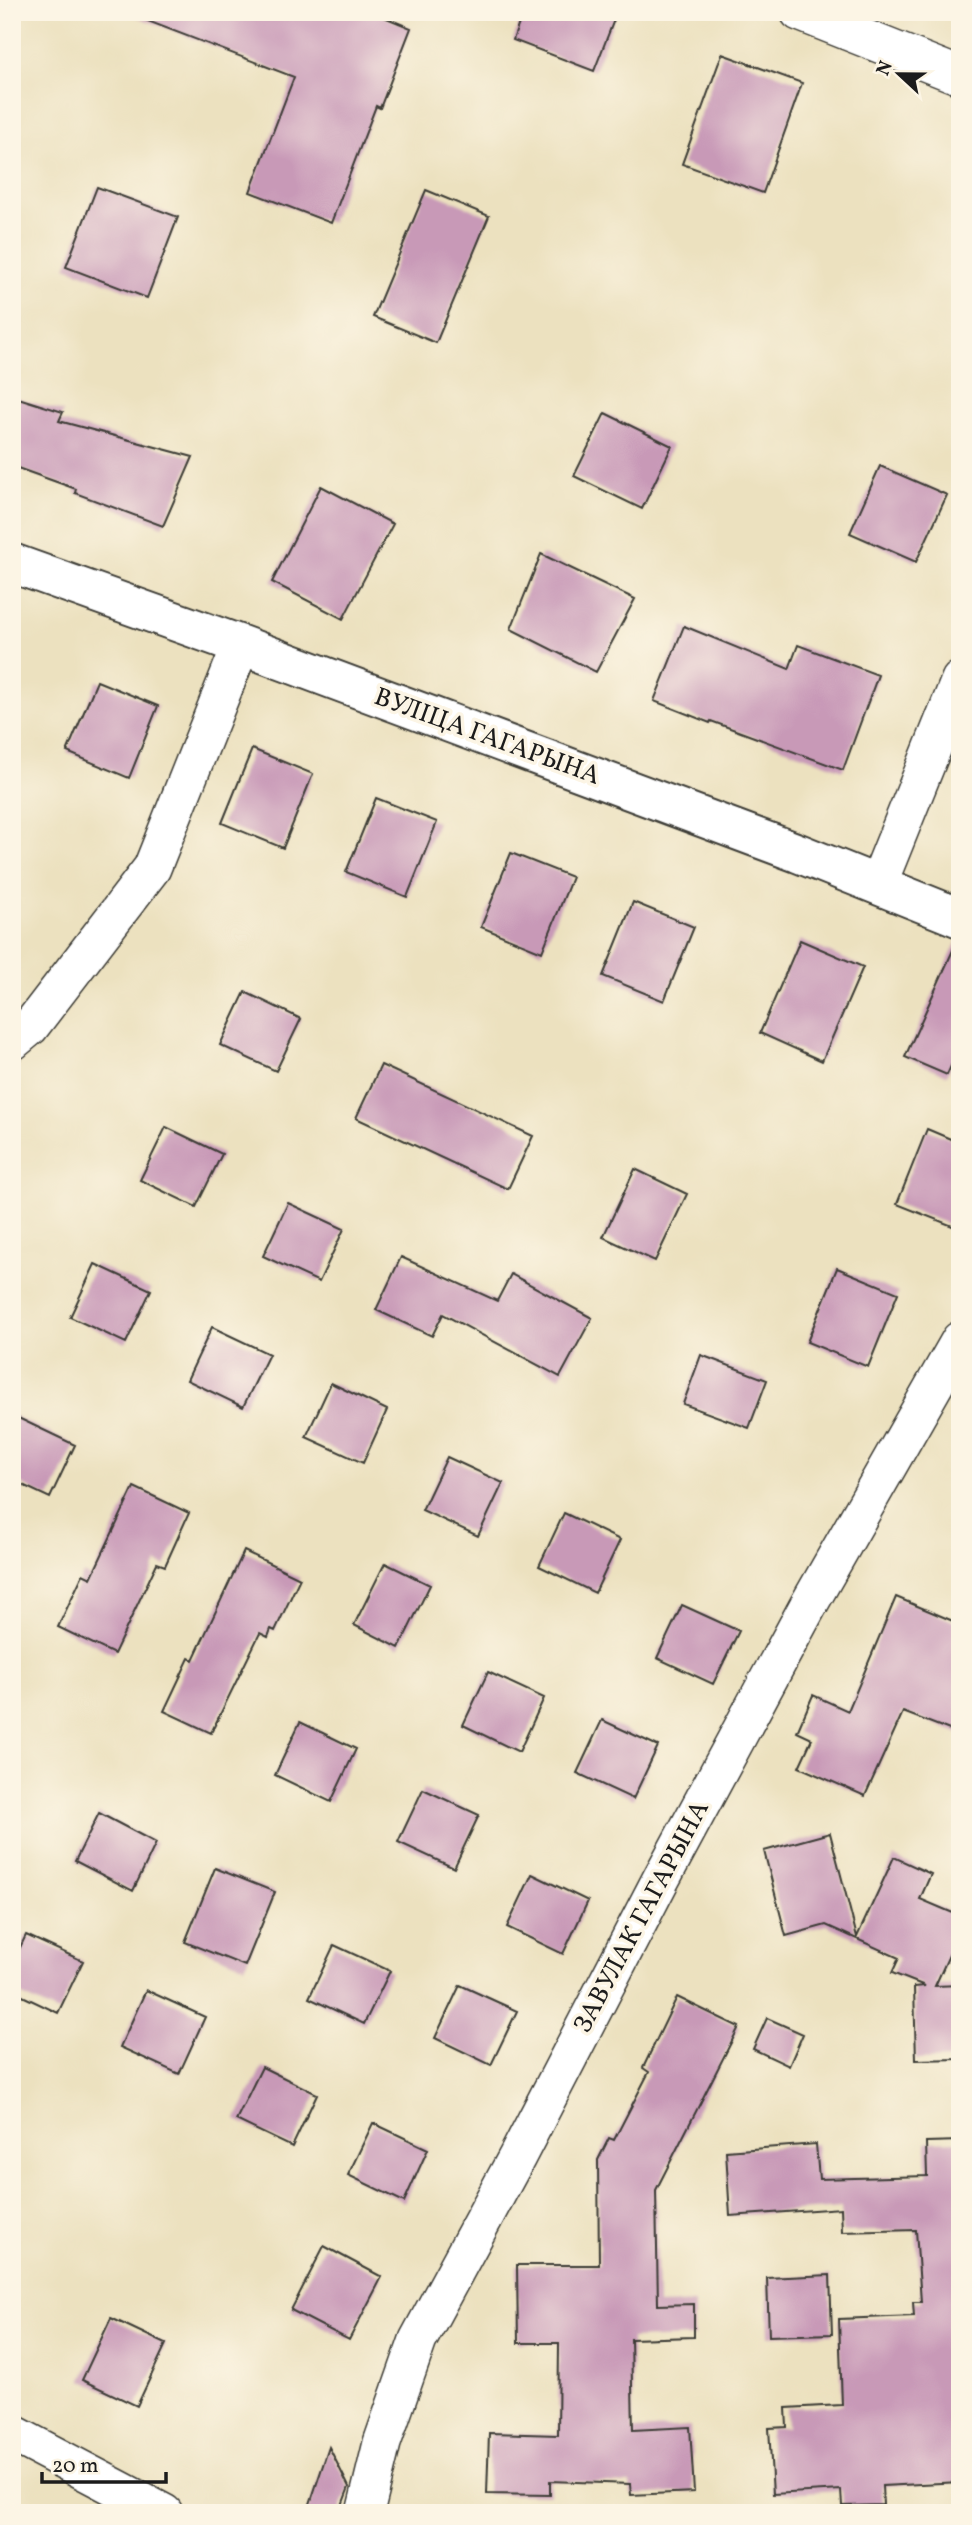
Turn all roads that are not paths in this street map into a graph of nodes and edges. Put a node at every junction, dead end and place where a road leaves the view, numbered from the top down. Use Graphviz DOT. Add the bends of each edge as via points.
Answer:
graph roads {
  1 [pos="799,12"];
  2 [pos="960,76"];
  3 [pos="12,563"];
  4 [pos="242,645"];
  5 [pos="960,680"];
  6 [pos="878,884"];
  7 [pos="960,918"];
  8 [pos="12,1042"];
  9 [pos="960,1339"];
  10 [pos="12,2432"];
  11 [pos="164,2513"];
  12 [pos="365,2513"];
  1 -- 2 [label="street"];
  3 -- 4 [label="street, ВУЛІЦА ГАГАРЫНА"];
  4 -- 6 [label="street, ВУЛІЦА ГАГАРЫНА"];
  4 -- 8 [label="street" via="152,868 30,1027"];
  5 -- 6 [label="street"];
  6 -- 7 [label="street, ВУЛІЦА ГАГАРЫНА"];
  9 -- 12 [label="street, ЗАВУЛАК ГАГАРЫНА" via="808,1606 418,2340 382,2443"];
  10 -- 11 [label="street"];
}
